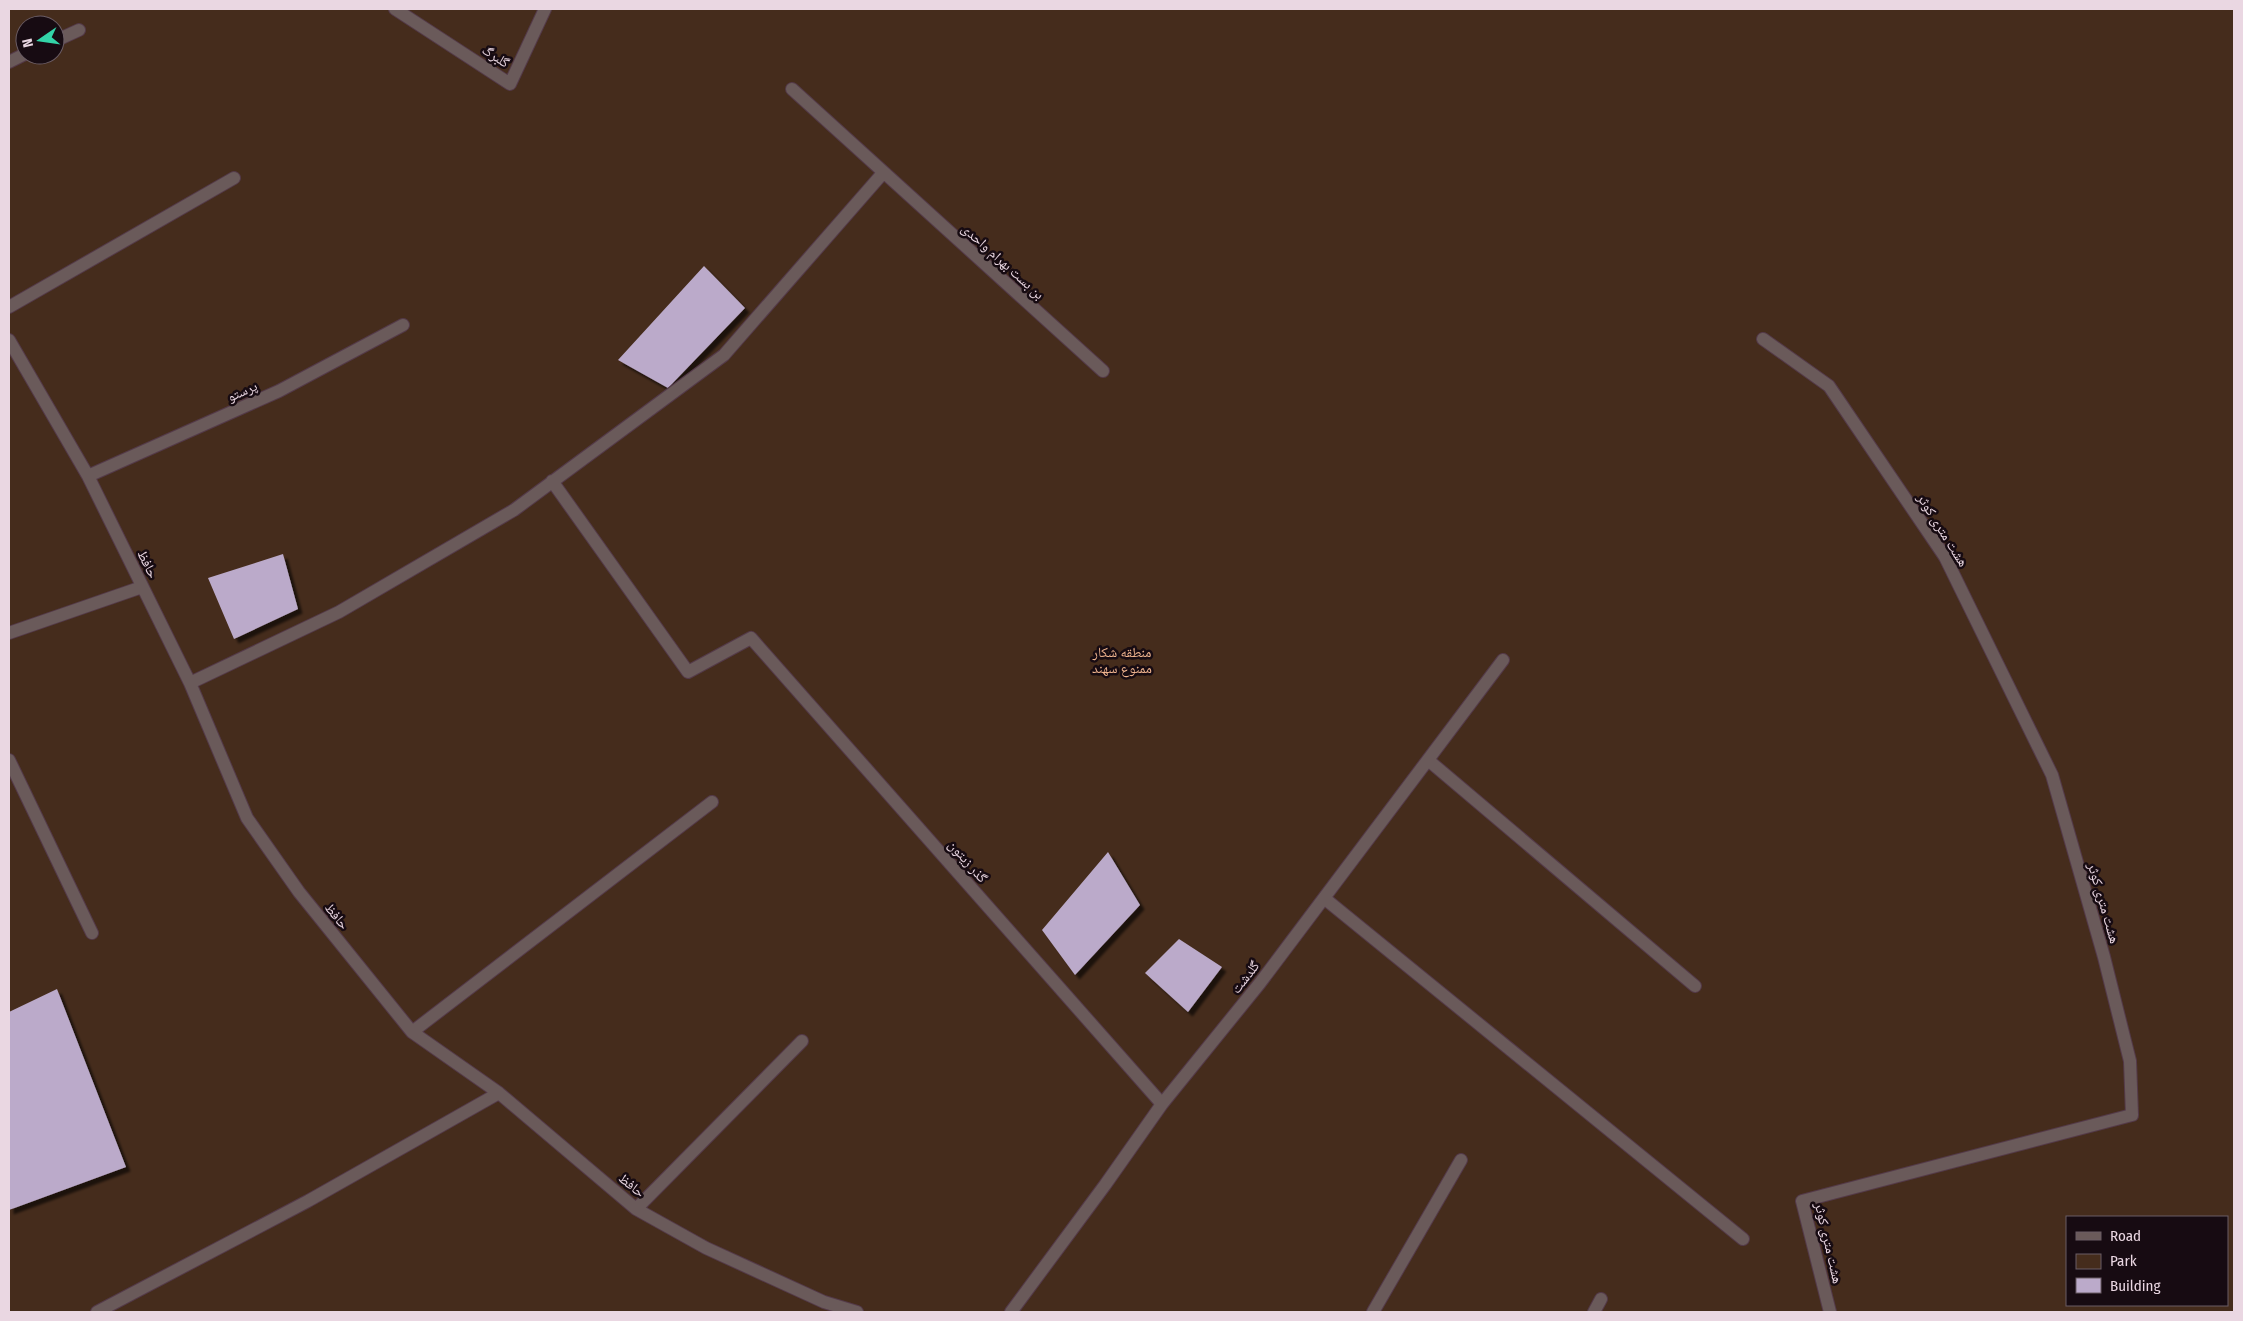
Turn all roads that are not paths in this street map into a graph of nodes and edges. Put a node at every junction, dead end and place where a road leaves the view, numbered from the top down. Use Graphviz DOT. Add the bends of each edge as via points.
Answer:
graph roads {
  1 [pos="395,9"];
  2 [pos="545,9"];
  3 [pos="79,30"];
  4 [pos="65,36"];
  5 [pos="792,89"];
  6 [pos="883,174"];
  7 [pos="234,178"];
  8 [pos="9,308"];
  9 [pos="403,325"];
  10 [pos="1763,339"];
  11 [pos="9,340"];
  12 [pos="1104,371"];
  13 [pos="88,476"];
  14 [pos="552,481"];
  15 [pos="142,587"];
  16 [pos="9,633"];
  17 [pos="1504,660"];
  18 [pos="190,683"];
  19 [pos="9,760"];
  20 [pos="1428,760"];
  21 [pos="712,802"];
  22 [pos="1324,898"];
  23 [pos="92,933"];
  24 [pos="1695,986"];
  25 [pos="412,1032"];
  26 [pos="802,1041"];
  27 [pos="499,1093"];
  28 [pos="1162,1104"];
  29 [pos="1461,1160"];
  30 [pos="636,1209"];
  31 [pos="1743,1239"];
  32 [pos="1601,1299"];
  33 [pos="825,1307"];
  34 [pos="97,1312"];
  35 [pos="857,1312"];
  36 [pos="1010,1312"];
  37 [pos="1373,1312"];
  38 [pos="1594,1312"];
  39 [pos="1830,1312"];
  1 -- 2 [label="street, گلبرگ" via="510,84"];
  3 -- 4 [label="street"];
  5 -- 6 [label="street, بن بست بهرام واحدی"];
  6 -- 12 [label="street, بن بست بهرام واحدی"];
  6 -- 14 [label="street" via="724,355"];
  7 -- 8 [label="street"];
  9 -- 13 [label="street, پرستو" via="279,391"];
  10 -- 39 [label="street, هشت متری کوثر" via="1829,386 1945,557 2052,775 2130,1061 2132,1115 1802,1201"];
  11 -- 13 [label="street, حافظ"];
  13 -- 15 [label="street, حافظ"];
  14 -- 18 [label="street" via="514,510 339,612"];
  14 -- 28 [label="street, گذر زیتون" via="688,672 751,638"];
  15 -- 16 [label="street"];
  15 -- 18 [label="street, حافظ"];
  17 -- 20 [label="street, گلدشت"];
  18 -- 25 [label="street, حافظ" via="247,818 299,892"];
  19 -- 23 [label="street"];
  20 -- 22 [label="street, گلدشت"];
  20 -- 24 [label="street"];
  21 -- 25 [label="street"];
  22 -- 28 [label="street, گلدشت"];
  22 -- 31 [label="street"];
  25 -- 27 [label="street, حافظ"];
  26 -- 30 [label="street"];
  27 -- 30 [label="street, حافظ"];
  27 -- 34 [label="street" via="308,1201"];
  28 -- 36 [label="street, گلدشت"];
  29 -- 37 [label="street"];
  30 -- 33 [label="street, حافظ"];
  32 -- 38 [label="street"];
  33 -- 35 [label="street, حافظ"];
}
